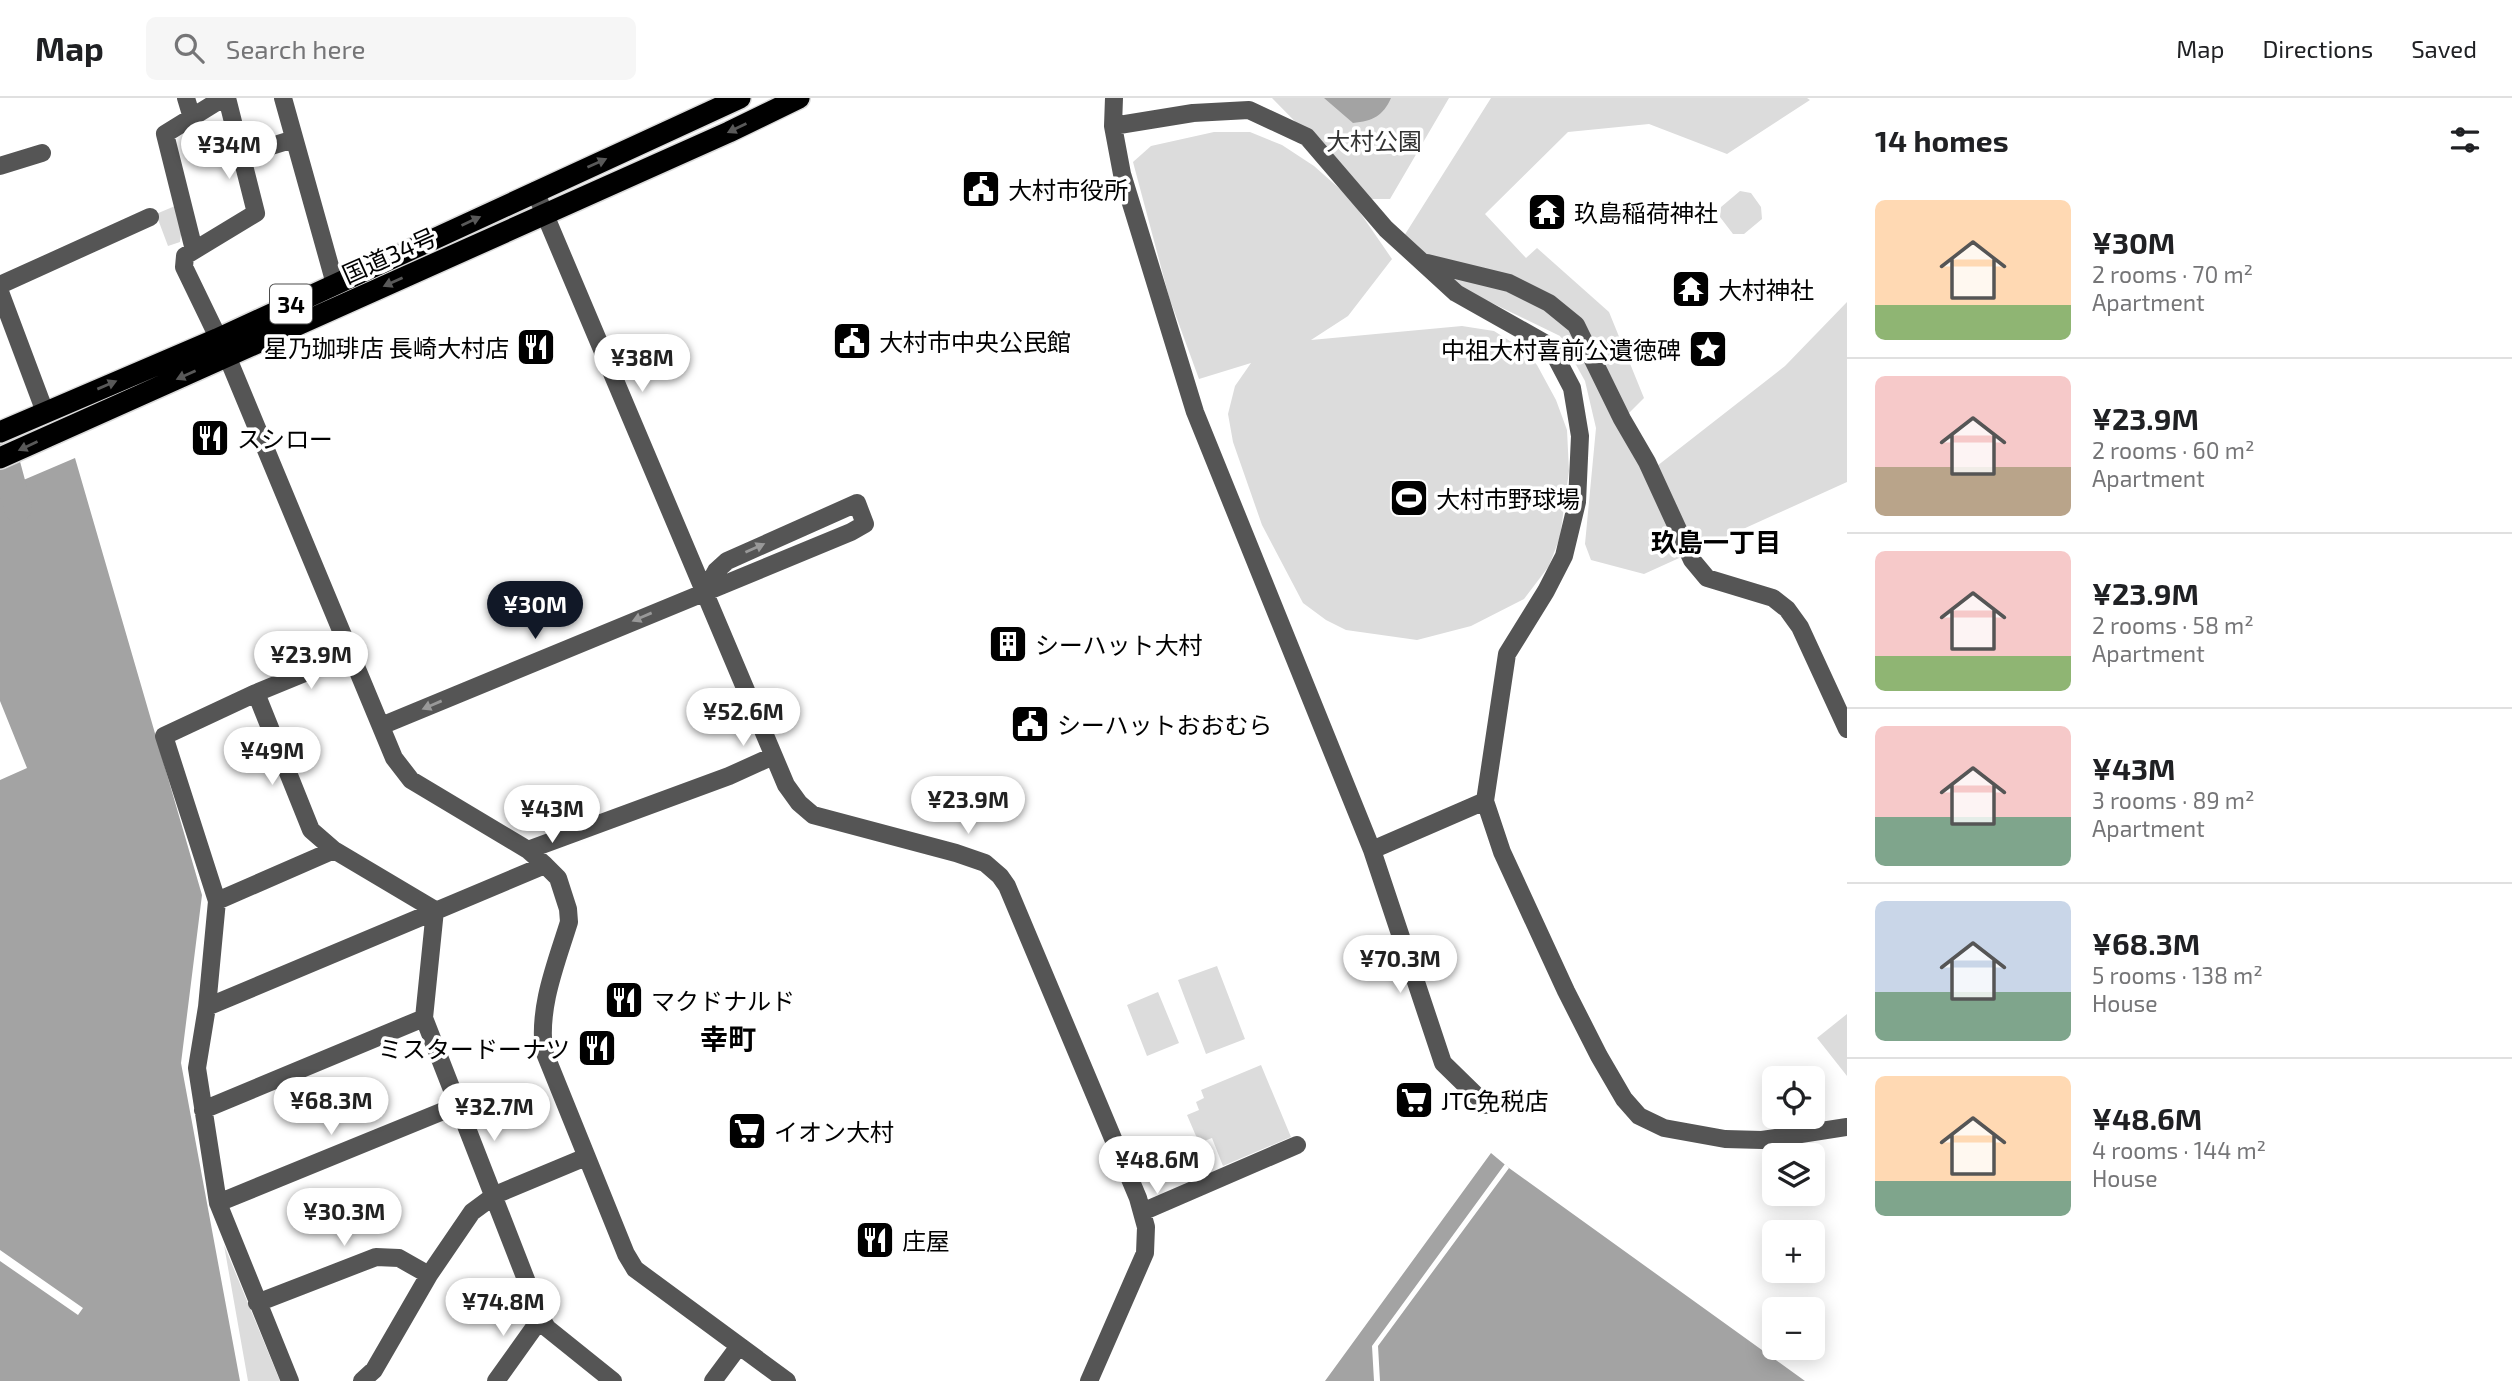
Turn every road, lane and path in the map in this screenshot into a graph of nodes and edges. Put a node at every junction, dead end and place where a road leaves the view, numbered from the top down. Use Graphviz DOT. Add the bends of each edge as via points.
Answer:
graph roads {
  1 [pos="186,98"];
  2 [pos="225,98"];
  3 [pos="283,98"];
  4 [pos="740,98"];
  5 [pos="799,98"];
  6 [pos="1114,98"];
  7 [pos="192,118"];
  8 [pos="1113,126"];
  9 [pos="294,139"];
  10 [pos="42,153"];
  11 [pos="242,155"];
  12 [pos="0,166"];
  13 [pos="535,191"];
  14 [pos="545,213"];
  15 [pos="150,217"];
  16 [pos="194,250"];
  17 [pos="1424,263"];
  18 [pos="335,284"];
  19 [pos="0,285"];
  20 [pos="0,292"];
  21 [pos="222,347"];
  22 [pos="45,412"];
  23 [pos="0,432"];
  24 [pos="0,458"];
  25 [pos="705,591"];
  26 [pos="351,654"];
  27 [pos="256,693"];
  28 [pos="381,726"];
  29 [pos="1847,729"];
  30 [pos="773,756"];
  31 [pos="1485,802"];
  32 [pos="334,850"];
  33 [pos="528,850"];
  34 [pos="1372,850"];
  35 [pos="545,864"];
  36 [pos="217,901"];
  37 [pos="435,910"];
  38 [pos="206,1007"];
  39 [pos="424,1018"];
  40 [pos="458,1105"];
  41 [pos="1486,1105"];
  42 [pos="203,1110"];
  43 [pos="1847,1127"];
  44 [pos="1297,1145"];
  45 [pos="586,1157"];
  46 [pos="495,1195"];
  47 [pos="218,1203"];
  48 [pos="1142,1212"];
  49 [pos="429,1275"];
  50 [pos="257,1303"];
  51 [pos="541,1318"];
  52 [pos="739,1346"];
  53 [pos="608,1380"];
  54 [pos="290,1381"];
  55 [pos="362,1381"];
  56 [pos="496,1381"];
  57 [pos="713,1381"];
  58 [pos="787,1381"];
  59 [pos="1089,1381"];
  1 -- 7 [label="street"];
  2 -- 7 [label="street"];
  2 -- 11 [label="street"];
  3 -- 9 [label="street"];
  13 -- 4 [label="highway, 国道34号 / 34, one-way"];
  5 -- 14 [label="highway, 国道34号 / 34, one-way"];
  6 -- 8 [label="street"];
  7 -- 16 [label="street" via="165,134"];
  8 -- 17 [label="street" via="1249,110 1307,137 1386,229"];
  8 -- 34 [label="street" via="1122,174 1195,412"];
  9 -- 11 [label="street"];
  9 -- 18 [label="street"];
  10 -- 12 [label="street"];
  11 -- 16 [label="street" via="256,213"];
  13 -- 14 [label="street"];
  18 -- 13 [label="highway, 国道34号 / 34, one-way"];
  14 -- 21 [label="highway, 国道34号 / 34, one-way"];
  14 -- 25 [label="street"];
  15 -- 19 [label="street"];
  16 -- 21 [label="street" via="185,256 184,267"];
  17 -- 29 [label="street" via="1509,284 1549,303 1576,325 1692,559 1707,578 1773,598 1787,608"];
  17 -- 31 [label="street" via="1456,293 1550,346 1572,388 1580,436 1577,502 1564,556 1507,654"];
  18 -- 21 [label="highway, 国道34号 / 34"];
  20 -- 22 [label="street"];
  22 -- 21 [label="highway, 国道34号 / 34, one-way"];
  21 -- 24 [label="highway, 国道34号 / 34, one-way"];
  21 -- 26 [label="street"];
  22 -- 23 [label="highway, 国道34号 / 34"];
  25 -- 25 [label="street, one-way" via="727,561 857,503 865,524"];
  25 -- 28 [label="street, one-way"];
  25 -- 30 [label="street"];
  26 -- 27 [label="street"];
  26 -- 28 [label="street"];
  27 -- 32 [label="street" via="312,830"];
  27 -- 36 [label="street" via="164,736"];
  28 -- 33 [label="street" via="394,758 411,780"];
  30 -- 33 [label="street"];
  30 -- 48 [label="street" via="786,786 813,815 956,853 985,863 1000,876"];
  31 -- 34 [label="street"];
  31 -- 43 [label="street" via="1502,852 1566,991 1624,1099 1639,1116 1664,1128 1725,1139 1762,1140"];
  32 -- 36 [label="street"];
  32 -- 37 [label="street"];
  33 -- 35 [label="street"];
  34 -- 41 [label="street" via="1443,1063"];
  35 -- 37 [label="street"];
  35 -- 45 [label="street" via="558,878 569,922 544,1007 542,1041"];
  36 -- 38 [label="street"];
  37 -- 38 [label="street"];
  37 -- 39 [label="street"];
  38 -- 42 [label="street" via="197,1068"];
  39 -- 40 [label="street"];
  39 -- 42 [label="street"];
  40 -- 46 [label="street"];
  40 -- 47 [label="street"];
  42 -- 47 [label="street"];
  44 -- 48 [label="street"];
  45 -- 46 [label="street"];
  45 -- 52 [label="street" via="635,1269"];
  46 -- 49 [label="street" via="472,1212"];
  46 -- 51 [label="street"];
  47 -- 50 [label="street"];
  48 -- 59 [label="street" via="1145,1253"];
  49 -- 50 [label="street" via="399,1258 376,1257"];
  49 -- 55 [label="street" via="374,1370"];
  50 -- 54 [label="street"];
  51 -- 53 [label="street"];
  51 -- 56 [label="street"];
  52 -- 57 [label="street"];
  52 -- 58 [label="street"];
}
